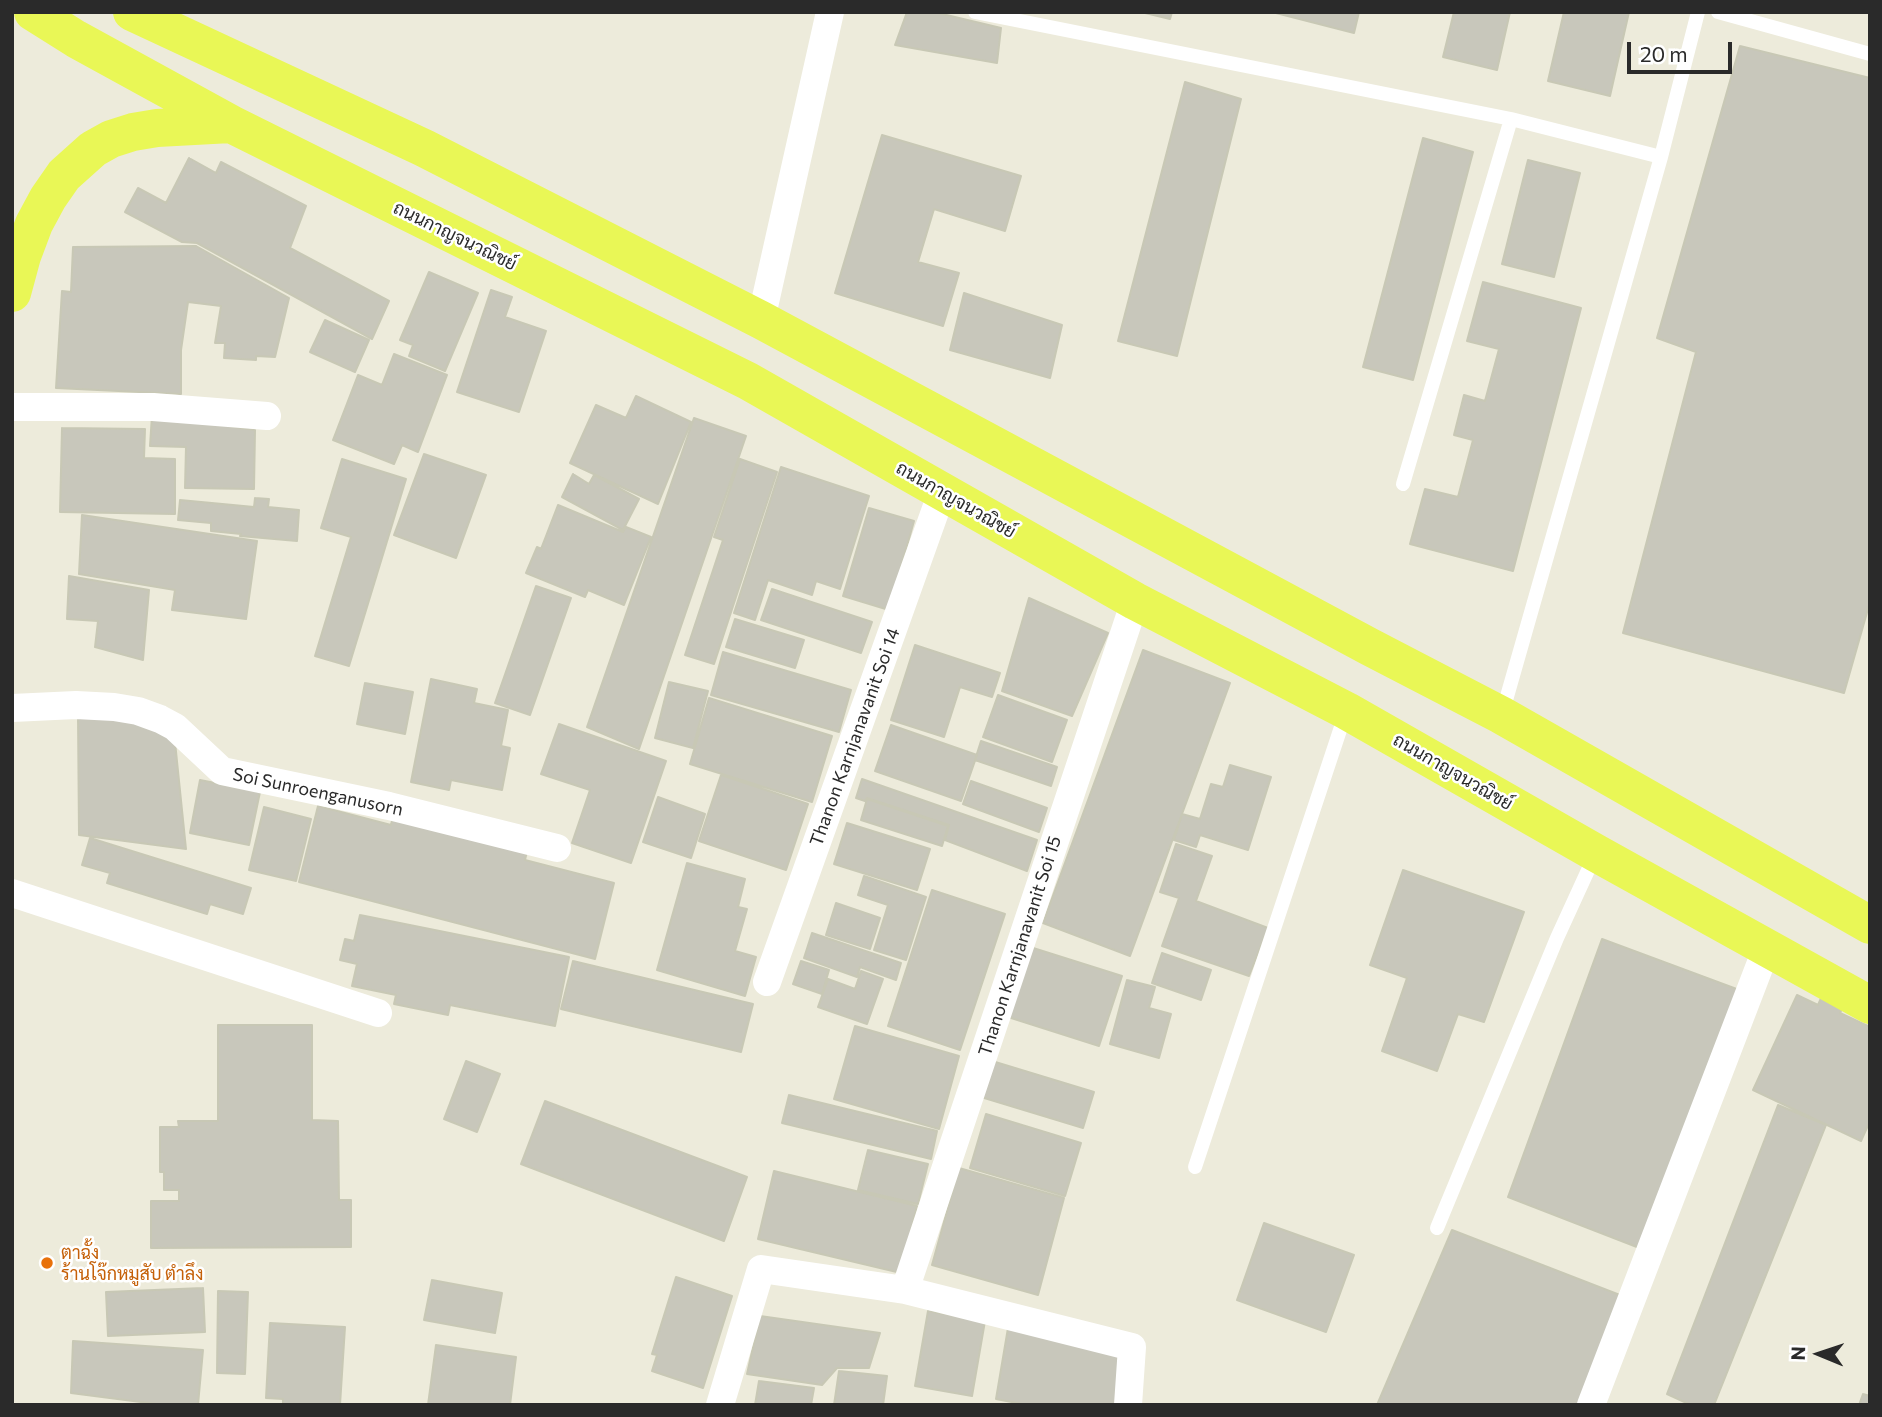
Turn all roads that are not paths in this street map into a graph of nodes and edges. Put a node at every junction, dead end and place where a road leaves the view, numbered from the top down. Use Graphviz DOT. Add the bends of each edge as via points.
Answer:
graph roads {
  1 [pos="33,12"];
  2 [pos="132,12"];
  3 [pos="830,12"];
  4 [pos="975,12"];
  5 [pos="1698,12"];
  6 [pos="1718,12"];
  7 [pos="1870,54"];
  8 [pos="1511,119"];
  9 [pos="230,124"];
  10 [pos="1661,157"];
  11 [pos="12,293"];
  12 [pos="761,320"];
  13 [pos="748,382"];
  14 [pos="12,407"];
  15 [pos="267,416"];
  16 [pos="1403,484"];
  17 [pos="942,492"];
  18 [pos="1135,601"];
  19 [pos="12,708"];
  20 [pos="1347,711"];
  21 [pos="1501,715"];
  22 [pos="557,848"];
  23 [pos="1596,853"];
  24 [pos="12,892"];
  25 [pos="1870,925"];
  26 [pos="1766,947"];
  27 [pos="767,982"];
  28 [pos="1870,1005"];
  29 [pos="378,1013"];
  30 [pos="1195,1167"];
  31 [pos="1437,1228"];
  32 [pos="905,1290"];
  33 [pos="720,1405"];
  34 [pos="1128,1405"];
  35 [pos="1591,1405"];
  1 -- 9 [label="main road, ถนนกาญจนวณิชย์"];
  2 -- 12 [label="main road" via="424,148"];
  3 -- 12 [label="street"];
  4 -- 8 [label="lane"];
  5 -- 10 [label="lane"];
  6 -- 7 [label="lane"];
  8 -- 10 [label="lane"];
  8 -- 16 [label="lane"];
  9 -- 11 [label="main road" via="133,132 93,149 64,175 48,198 34,224"];
  9 -- 13 [label="main road, ถนนกาญจนวณิชย์"];
  10 -- 21 [label="lane"];
  12 -- 13 [label="main road"];
  12 -- 21 [label="main road"];
  13 -- 17 [label="main road, ถนนกาญจนวณิชย์"];
  14 -- 15 [label="street" via="153,407"];
  17 -- 18 [label="main road, ถนนกาญจนวณิชย์"];
  17 -- 27 [label="street, Thanon Karnjanavanit Soi 14"];
  18 -- 20 [label="main road, ถนนกาญจนวณิชย์"];
  18 -- 32 [label="street, Thanon Karnjanavanit Soi 15"];
  19 -- 22 [label="street, Soi Sunroenganusorn" via="76,705 138,711 175,727 222,771 390,806"];
  20 -- 23 [label="main road, ถนนกาญจนวณิชย์"];
  20 -- 30 [label="lane"];
  21 -- 25 [label="main road"];
  23 -- 26 [label="main road, ถนนกาญจนวณิชย์"];
  23 -- 31 [label="lane"];
  24 -- 29 [label="street"];
  26 -- 28 [label="main road, ถนนกาญจนวณิชย์"];
  26 -- 35 [label="street"];
  32 -- 33 [label="street" via="761,1269"];
  32 -- 34 [label="street" via="1132,1347"];
}
